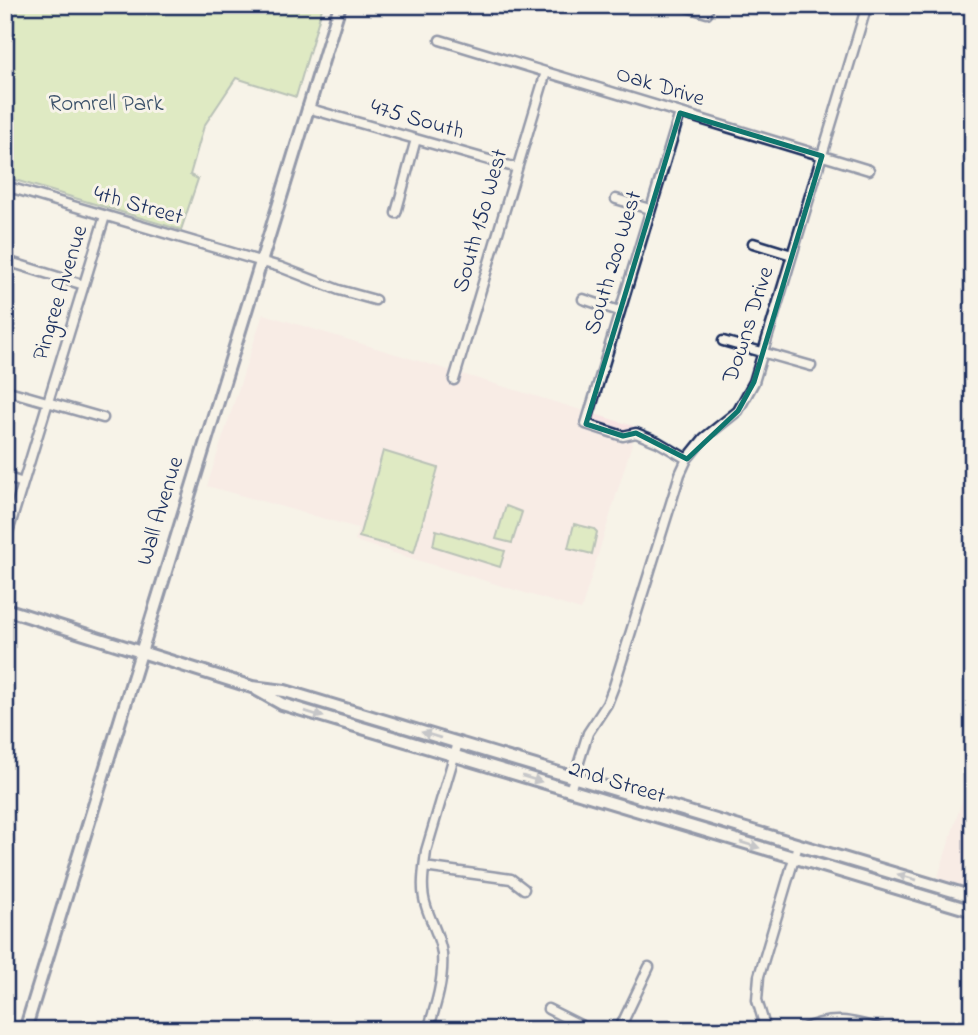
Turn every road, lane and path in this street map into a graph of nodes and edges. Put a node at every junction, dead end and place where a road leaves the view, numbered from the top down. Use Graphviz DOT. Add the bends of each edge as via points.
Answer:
graph roads {
  1 [pos="340,5"];
  2 [pos="680,5"];
  3 [pos="867,5"];
  4 [pos="708,9"];
  5 [pos="440,40"];
  6 [pos="545,72"];
  7 [pos="307,108"];
  8 [pos="680,113"];
  9 [pos="416,139"];
  10 [pos="822,156"];
  11 [pos="517,168"];
  12 [pos="869,170"];
  13 [pos="5,186"];
  14 [pos="616,199"];
  15 [pos="650,209"];
  16 [pos="396,213"];
  17 [pos="104,216"];
  18 [pos="753,243"];
  19 [pos="792,255"];
  20 [pos="261,261"];
  21 [pos="13,263"];
  22 [pos="84,285"];
  23 [pos="583,299"];
  24 [pos="375,300"];
  25 [pos="619,311"];
  26 [pos="723,341"];
  27 [pos="763,352"];
  28 [pos="811,366"];
  29 [pos="454,380"];
  30 [pos="5,390"];
  31 [pos="48,402"];
  32 [pos="103,418"];
  33 [pos="687,459"];
  34 [pos="5,477"];
  35 [pos="23,483"];
  36 [pos="5,542"];
  37 [pos="5,609"];
  38 [pos="139,652"];
  39 [pos="252,687"];
  40 [pos="458,743"];
  41 [pos="454,756"];
  42 [pos="574,778"];
  43 [pos="570,791"];
  44 [pos="798,845"];
  45 [pos="794,858"];
  46 [pos="424,867"];
  47 [pos="524,889"];
  48 [pos="973,897"];
  49 [pos="973,911"];
  50 [pos="649,967"];
  51 [pos="548,1009"];
  52 [pos="24,1030"];
  53 [pos="428,1030"];
  54 [pos="590,1030"];
  55 [pos="619,1030"];
  56 [pos="766,1030"];
  57 [pos="801,1030"];
  58 [pos="883,1030"];
  1 -- 7 [label="main road, Wall Avenue"];
  2 -- 4 [label="street"];
  3 -- 10 [label="street, Downs Drive"];
  5 -- 6 [label="street, Oak Drive"];
  6 -- 8 [label="street, Oak Drive"];
  6 -- 11 [label="street, South 150 West"];
  7 -- 9 [label="street, 475 South"];
  7 -- 20 [label="main road, Wall Avenue"];
  8 -- 10 [label="street, Oak Drive"];
  8 -- 15 [label="street, South 200 West"];
  9 -- 11 [label="street, 475 South"];
  9 -- 16 [label="street"];
  10 -- 12 [label="street, Oak Drive"];
  10 -- 19 [label="street, Downs Drive"];
  11 -- 29 [label="street, South 150 West"];
  13 -- 17 [label="street, 4th Street"];
  14 -- 15 [label="street"];
  15 -- 25 [label="street, South 200 West"];
  17 -- 20 [label="street, 4th Street"];
  17 -- 22 [label="street, Pingree Avenue"];
  18 -- 19 [label="street"];
  19 -- 27 [label="street, Downs Drive"];
  20 -- 24 [label="street, 4th Street"];
  20 -- 38 [label="main road, Wall Avenue"];
  21 -- 22 [label="street"];
  22 -- 31 [label="street, Pingree Avenue"];
  23 -- 25 [label="street"];
  25 -- 33 [label="street, South 200 West" via="586,424 623,436 636,433"];
  26 -- 27 [label="street"];
  27 -- 28 [label="street"];
  27 -- 33 [label="street, Downs Drive" via="738,411 704,438"];
  30 -- 31 [label="street"];
  31 -- 32 [label="street"];
  31 -- 35 [label="street, Pingree Avenue"];
  33 -- 42 [label="street, Downs Drive" via="614,685 588,733"];
  34 -- 35 [label="street"];
  35 -- 36 [label="street, Pingree Avenue"];
  37 -- 38 [label="main road, 2nd Street"];
  38 -- 39 [label="main road, 2nd Street"];
  38 -- 52 [label="main road, Wall Avenue"];
  40 -- 39 [label="main road, 2nd Street, one-way" via="285,691"];
  39 -- 41 [label="main road, 2nd Street, one-way" via="282,704"];
  40 -- 41 [label="street"];
  40 -- 42 [label="main road, 2nd Street"];
  41 -- 43 [label="main road, 2nd Street, one-way"];
  41 -- 46 [label="street"];
  42 -- 43 [label="street, Downs Drive"];
  42 -- 44 [label="main road, 2nd Street"];
  43 -- 45 [label="main road, 2nd Street, one-way"];
  44 -- 45 [label="street"];
  48 -- 44 [label="main road, 2nd Street, one-way"];
  45 -- 49 [label="main road, 2nd Street"];
  45 -- 56 [label="street" via="759,976 757,1000"];
  46 -- 47 [label="street" via="511,879"];
  46 -- 53 [label="street" via="426,906 442,953 442,975"];
  50 -- 55 [label="street"];
  51 -- 54 [label="street"];
  57 -- 58 [label="street" via="839,1019"];
}
